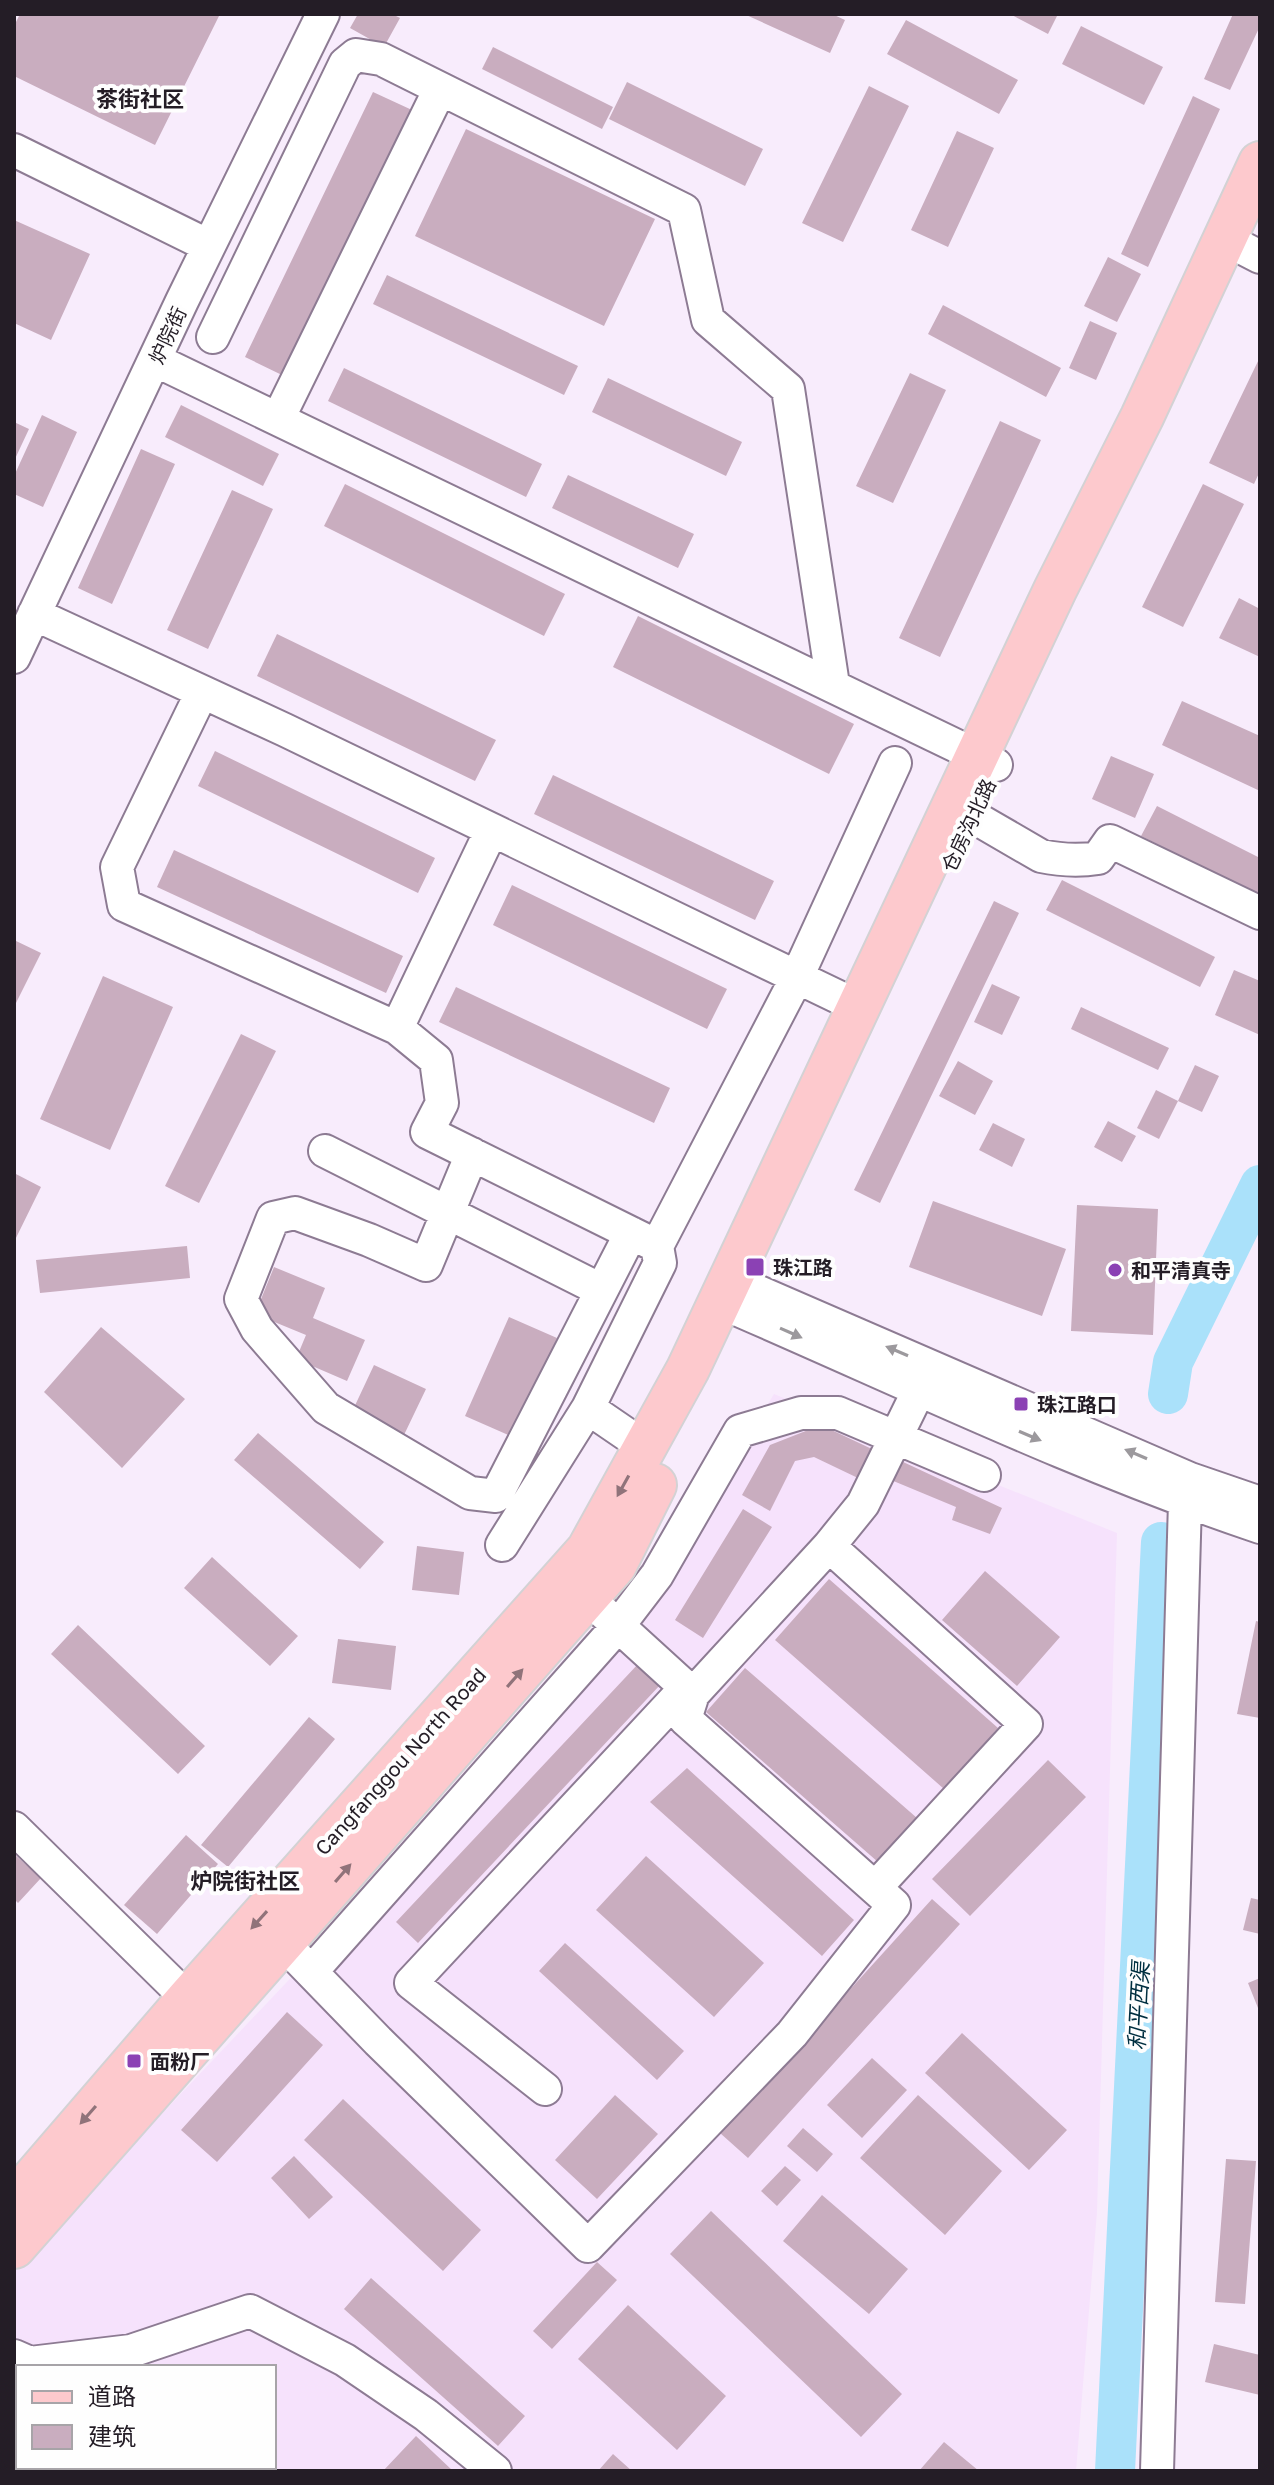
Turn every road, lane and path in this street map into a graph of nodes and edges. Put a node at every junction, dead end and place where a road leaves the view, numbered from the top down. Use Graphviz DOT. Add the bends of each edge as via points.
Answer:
graph roads {
  1 [pos="323,14"];
  2 [pos="440,89"];
  3 [pos="14,150"];
  4 [pos="1260,163"];
  5 [pos="1247,240"];
  6 [pos="209,246"];
  7 [pos="213,337"];
  8 [pos="155,360"];
  9 [pos="278,419"];
  10 [pos="34,614"];
  11 [pos="14,657"];
  12 [pos="833,685"];
  13 [pos="202,692"];
  14 [pos="987,760"];
  15 [pos="895,763"];
  16 [pos="972,816"];
  17 [pos="491,831"];
  18 [pos="1260,913"];
  19 [pos="796,979"];
  20 [pos="859,1007"];
  21 [pos="397,1028"];
  22 [pos="325,1151"];
  23 [pos="472,1154"];
  24 [pos="447,1213"];
  25 [pos="644,1239"];
  26 [pos="601,1290"];
  27 [pos="737,1296"];
  28 [pos="919,1390"];
  29 [pos="588,1408"];
  30 [pos="896,1439"];
  31 [pos="645,1447"];
  32 [pos="984,1475"];
  33 [pos="1188,1490"];
  34 [pos="1260,1503"];
  35 [pos="1260,1527"];
  36 [pos="502,1545"];
  37 [pos="829,1546"];
  38 [pos="586,1597"];
  39 [pos="618,1626"];
  40 [pos="690,1691"];
  41 [pos="14,1828"];
  42 [pos="875,1888"];
  43 [pos="282,1942"];
  44 [pos="311,1972"];
  45 [pos="197,2014"];
  46 [pos="545,2089"];
  47 [pos="14,2201"];
  48 [pos="14,2247"];
  49 [pos="14,2356"];
  50 [pos="495,2471"];
  51 [pos="1157,2471"];
  1 -- 6 [label="street, 炉院街"];
  2 -- 7 [label="street" via="381,59 356,55 345,64"];
  2 -- 9 [label="street"];
  2 -- 12 [label="street" via="684,210 708,320 788,389"];
  3 -- 6 [label="street"];
  4 -- 5 [label="main road, 仓房沟北路"];
  5 -- 14 [label="main road, 仓房沟北路"];
  6 -- 8 [label="street, 炉院街"];
  8 -- 9 [label="street"];
  8 -- 10 [label="street, 炉院街"];
  9 -- 12 [label="street"];
  10 -- 11 [label="street, 炉院街"];
  10 -- 13 [label="street"];
  12 -- 14 [label="street"];
  13 -- 17 [label="street"];
  13 -- 21 [label="street" via="117,867 124,905"];
  14 -- 16 [label="main road, 仓房沟北路"];
  14 -- 20 [label="main road, 仓房沟北路"];
  15 -- 19 [label="street"];
  16 -- 18 [label="street" via="1052,858 1098,858 1110,841"];
  16 -- 27 [label="main road, 仓房沟北路"];
  17 -- 19 [label="street"];
  17 -- 21 [label="street"];
  19 -- 20 [label="street"];
  19 -- 25 [label="street"];
  20 -- 27 [label="main road, 仓房沟北路"];
  21 -- 23 [label="street" via="436,1060 442,1103 427,1132"];
  22 -- 24 [label="street"];
  23 -- 24 [label="street"];
  23 -- 25 [label="street"];
  24 -- 26 [label="street"];
  24 -- 26 [label="street" via="426,1265 295,1213 273,1218 241,1299 257,1329 326,1408 470,1493 496,1496"];
  25 -- 26 [label="street"];
  25 -- 29 [label="street" via="660,1263"];
  27 -- 28 [label="street, one-way"];
  27 -- 31 [label="main road, 仓房沟北路"];
  33 -- 27 [label="street, one-way"];
  27 -- 38 [label="main road, Cangfanggou North Road" via="615,1565"];
  28 -- 30 [label="street"];
  28 -- 33 [label="street, one-way"];
  29 -- 31 [label="street"];
  29 -- 36 [label="street"];
  30 -- 32 [label="street"];
  30 -- 37 [label="street" via="863,1504"];
  30 -- 39 [label="street" via="838,1413 801,1413 740,1431 657,1575"];
  31 -- 45 [label="main road, Cangfanggou North Road, one-way" via="588,1550"];
  33 -- 34 [label="street"];
  33 -- 35 [label="street"];
  33 -- 51 [label="street"];
  37 -- 40 [label="street"];
  37 -- 42 [label="street" via="1026,1724"];
  38 -- 39 [label="street"];
  43 -- 38 [label="main road, Cangfanggou North Road, one-way"];
  39 -- 40 [label="street"];
  39 -- 44 [label="street"];
  40 -- 42 [label="street" via="685,1719"];
  40 -- 46 [label="street" via="411,1983"];
  41 -- 45 [label="street"];
  42 -- 44 [label="street" via="894,1905 792,2034 588,2246"];
  43 -- 44 [label="street"];
  43 -- 45 [label="main road, Cangfanggou North Road"];
  45 -- 47 [label="main road, Cangfanggou North Road, one-way"];
  45 -- 48 [label="main road, Cangfanggou North Road"];
  49 -- 50 [label="street" via="30,2363 131,2351 250,2311 345,2360"];
}
